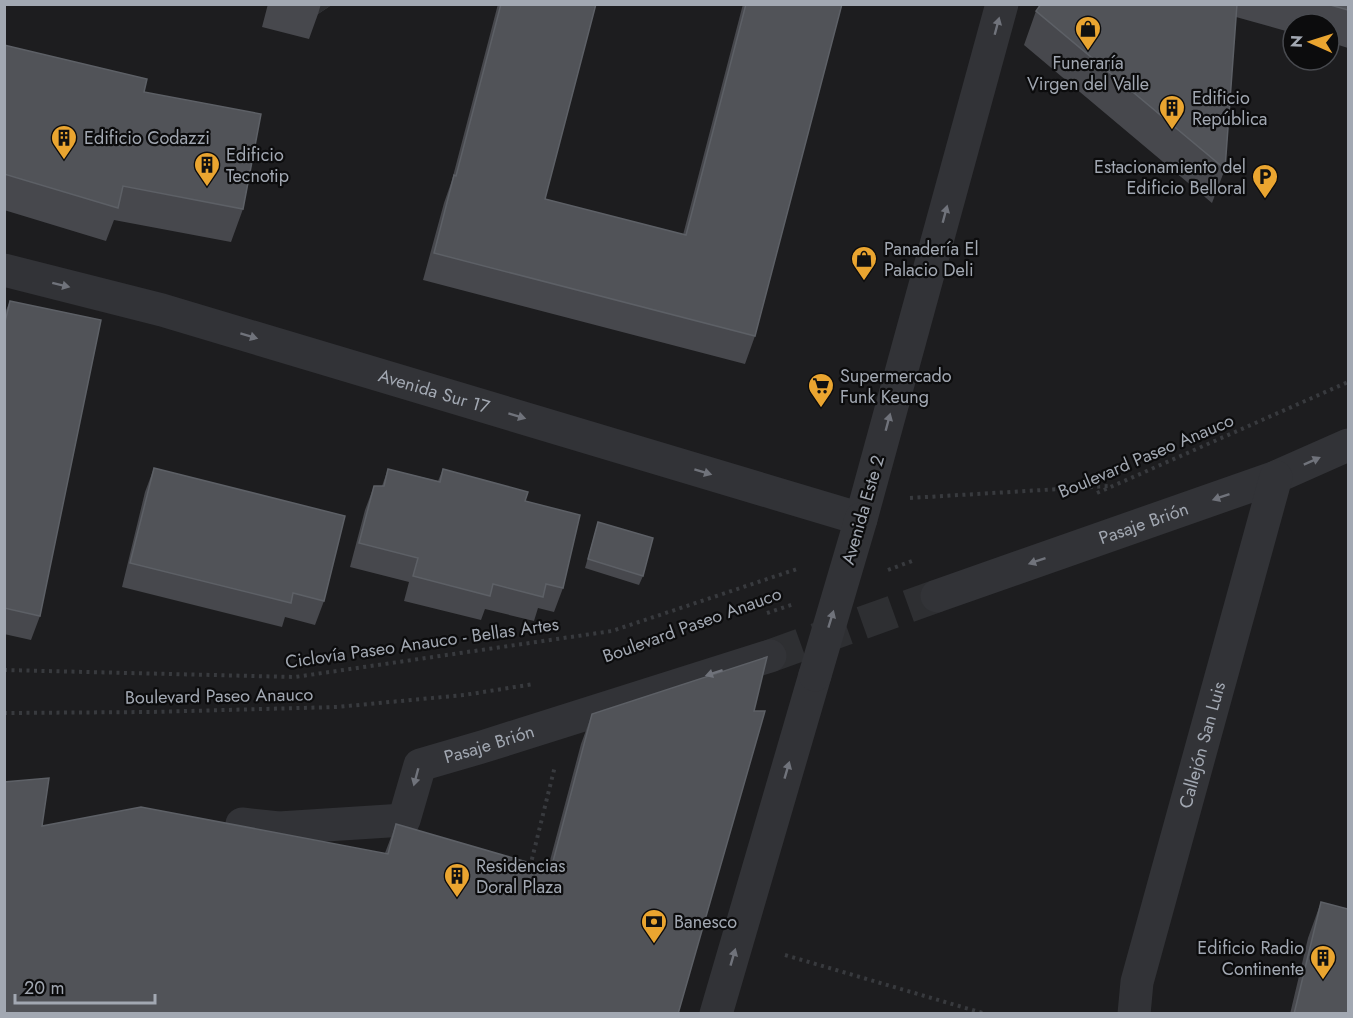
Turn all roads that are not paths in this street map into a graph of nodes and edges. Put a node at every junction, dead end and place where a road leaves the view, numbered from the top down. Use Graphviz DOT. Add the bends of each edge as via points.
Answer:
graph roads {
  1 [pos="1002,4"];
  2 [pos="4,270"];
  3 [pos="1348,445"];
  4 [pos="1276,477"];
  5 [pos="861,519"];
  6 [pos="937,596"];
  7 [pos="770,656"];
  8 [pos="242,824"];
  9 [pos="716,1014"];
  10 [pos="1134,1014"];
  5 -- 1 [label="street, Avenida Este 2, one-way"];
  2 -- 5 [label="street, Avenida Sur 17, one-way" via="162,310"];
  4 -- 3 [label="street, Pasaje Brión, one-way"];
  4 -- 6 [label="street, Pasaje Brión, one-way"];
  4 -- 10 [label="street, Callejón San Luis" via="1137,982"];
  9 -- 5 [label="street, Avenida Este 2, one-way, bridge"];
  7 -- 8 [label="street, Pasaje Brión, one-way" via="420,765 405,820 279,828"];
}
